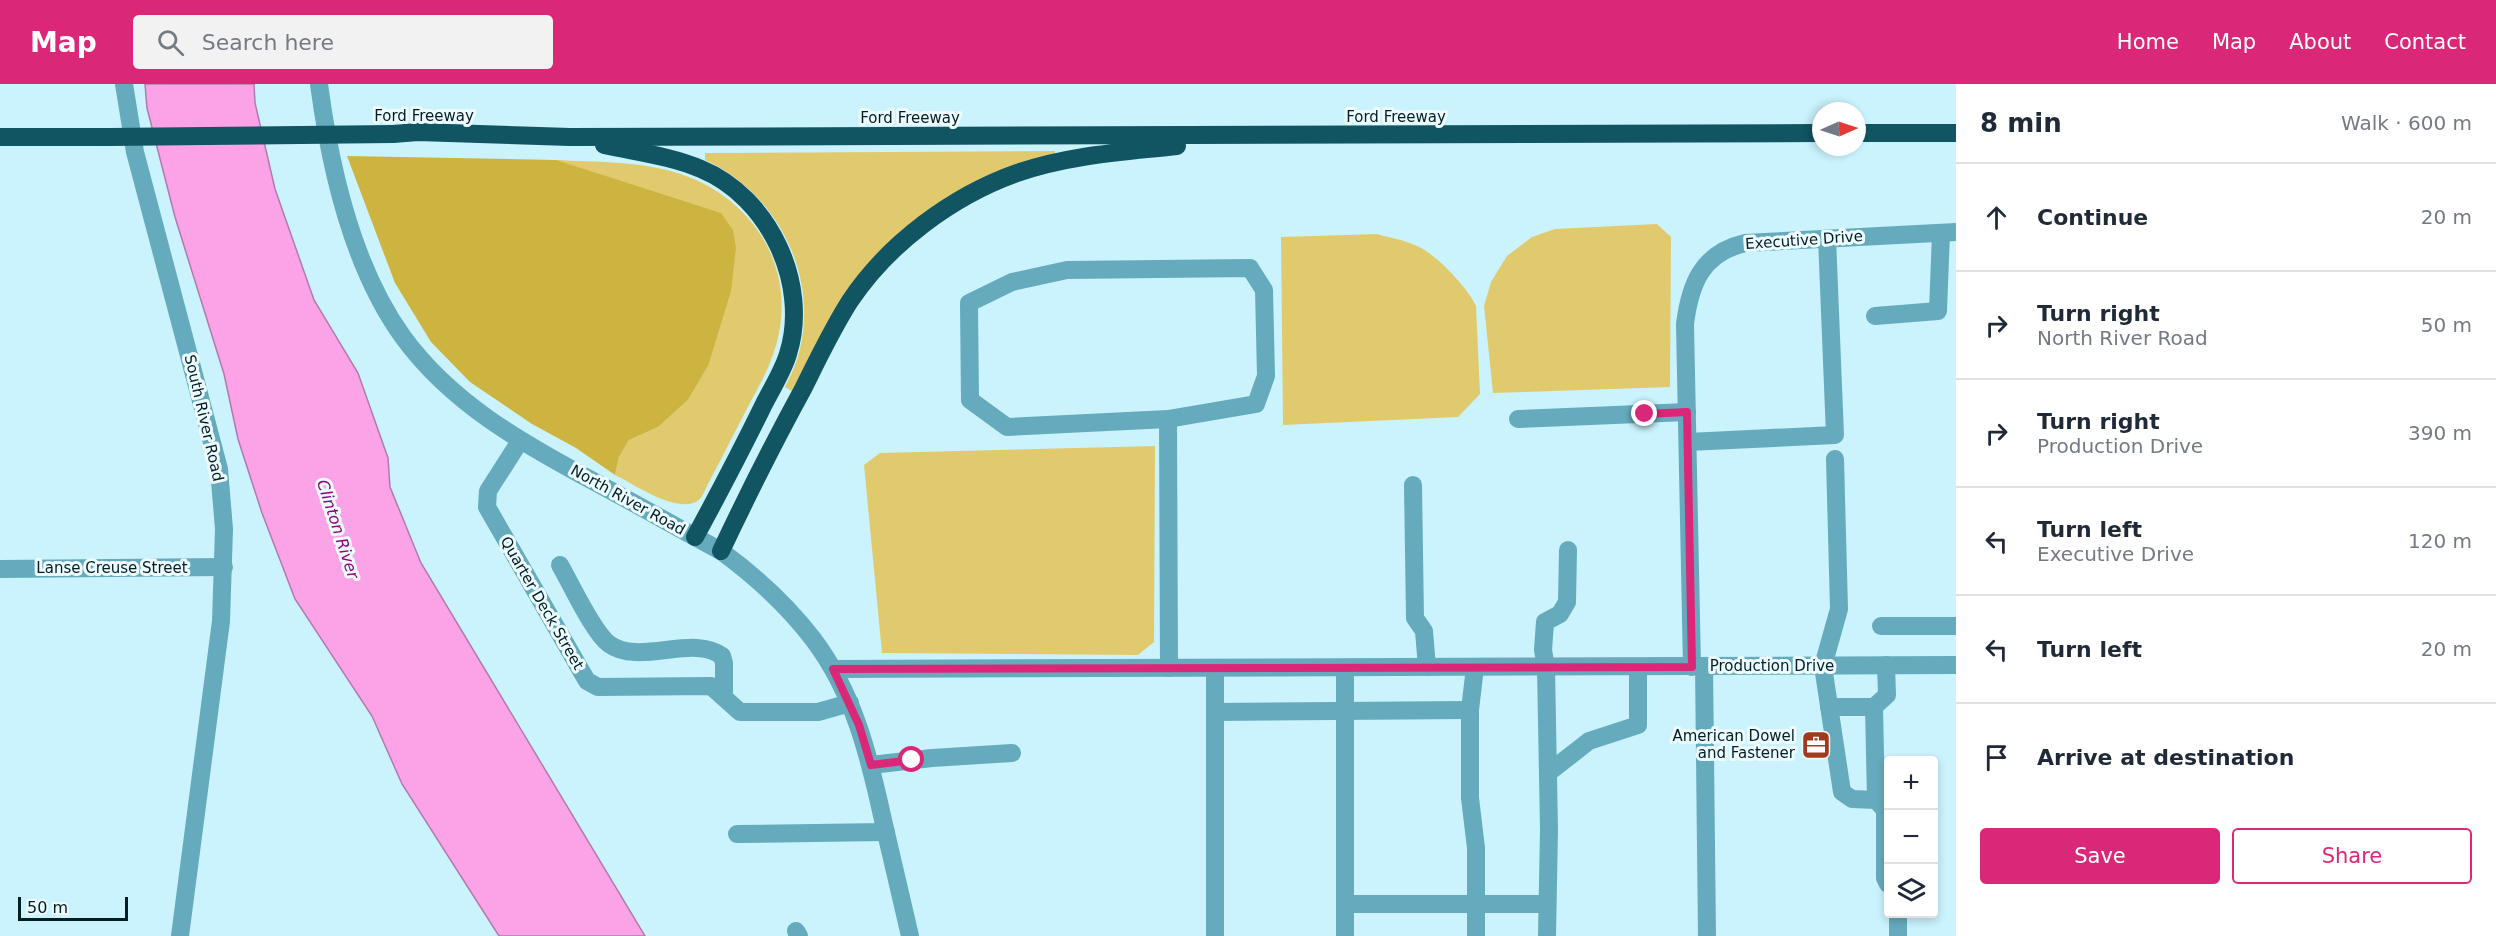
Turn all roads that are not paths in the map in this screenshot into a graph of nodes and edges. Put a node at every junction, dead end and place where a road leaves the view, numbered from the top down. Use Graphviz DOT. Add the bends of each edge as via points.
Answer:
graph roads {
  1 [pos="124,84"];
  2 [pos="319,84"];
  3 [pos="1812,133"];
  4 [pos="1866,133"];
  5 [pos="1956,133"];
  6 [pos="1275,135"];
  7 [pos="0,136"];
  8 [pos="570,137"];
  9 [pos="1949,233"];
  10 [pos="1827,238"];
  11 [pos="1875,316"];
  12 [pos="1687,412"];
  13 [pos="1168,419"];
  14 [pos="1518,419"];
  15 [pos="520,441"];
  16 [pos="1688,442"];
  17 [pos="1835,459"];
  18 [pos="1413,485"];
  19 [pos="695,537"];
  20 [pos="1569,550"];
  21 [pos="721,551"];
  22 [pos="560,565"];
  23 [pos="224,567"];
  24 [pos="0,569"];
  25 [pos="1881,626"];
  26 [pos="1956,627"];
  27 [pos="1886,665"];
  28 [pos="1956,665"];
  29 [pos="1823,666"];
  30 [pos="1427,667"];
  31 [pos="1475,667"];
  32 [pos="1546,667"];
  33 [pos="1638,667"];
  34 [pos="1698,667"];
  35 [pos="1169,668"];
  36 [pos="1215,668"];
  37 [pos="1345,668"];
  38 [pos="833,669"];
  39 [pos="724,697"];
  40 [pos="850,703"];
  41 [pos="1829,707"];
  42 [pos="1874,708"];
  43 [pos="1470,710"];
  44 [pos="1215,712"];
  45 [pos="1345,712"];
  46 [pos="1012,753"];
  47 [pos="871,765"];
  48 [pos="1548,773"];
  49 [pos="1876,800"];
  50 [pos="886,832"];
  51 [pos="737,834"];
  52 [pos="1885,864"];
  53 [pos="1345,904"];
  54 [pos="1547,904"];
  55 [pos="1476,905"];
  56 [pos="1898,918"];
  57 [pos="180,936"];
  58 [pos="910,936"];
  59 [pos="1215,936"];
  60 [pos="1345,936"];
  61 [pos="1476,936"];
  62 [pos="1547,936"];
  63 [pos="1707,936"];
  64 [pos="1898,936"];
  1 -- 23 [label="street, South River Road" via="135,152 219,469"];
  2 -- 15 [label="street, North River Road" via="349,224 361,261 382,304 435,375"];
  3 -- 6 [label="highway, Ford Freeway"];
  4 -- 5 [label="highway"];
  6 -- 8 [label="highway, Ford Freeway"];
  6 -- 21 [label="highway" via="1081,156 1018,173 975,191 918,229 873,271 830,334"];
  7 -- 8 [label="highway, Ford Freeway, bridge" via="418,132"];
  8 -- 19 [label="highway" via="701,168 727,182 758,211 783,254 792,297 788,355"];
  9 -- 10 [label="street, Executive Drive"];
  9 -- 11 [label="street" via="1938,311"];
  10 -- 12 [label="street, Executive Drive" via="1745,243 1722,251 1707,262 1688,300"];
  10 -- 16 [label="street" via="1835,435"];
  12 -- 14 [label="street"];
  12 -- 16 [label="street, Executive Drive"];
  13 -- 13 [label="street" via="1256,404 1266,376 1264,290 1250,268 1067,270 1012,282 969,303 970,400 1007,427"];
  13 -- 35 [label="street"];
  15 -- 19 [label="street, North River Road"];
  15 -- 39 [label="street, Quarter Deck Street" via="488,491 487,507 587,681 598,687 711,686"];
  16 -- 34 [label="street, Executive Drive"];
  17 -- 29 [label="street" via="1839,609"];
  18 -- 30 [label="street" via="1415,618 1424,631"];
  19 -- 21 [label="street, North River Road"];
  20 -- 32 [label="street" via="1567,602 1560,614 1545,622"];
  21 -- 38 [label="street, North River Road" via="792,614"];
  22 -- 39 [label="street" via="607,643 619,650 632,651 707,649 722,656"];
  23 -- 24 [label="street, Lanse Creuse Street"];
  23 -- 57 [label="street, South River Road" via="221,621"];
  25 -- 26 [label="street"];
  27 -- 28 [label="street, Production Drive"];
  27 -- 29 [label="street, Production Drive"];
  27 -- 42 [label="street" via="1887,695"];
  29 -- 34 [label="street, Production Drive"];
  29 -- 41 [label="street"];
  30 -- 31 [label="street, Production Drive"];
  30 -- 37 [label="street, Production Drive"];
  31 -- 32 [label="street, Production Drive"];
  31 -- 43 [label="street"];
  32 -- 33 [label="street, Production Drive"];
  32 -- 48 [label="street"];
  33 -- 34 [label="street, Production Drive"];
  33 -- 48 [label="street" via="1638,725 1589,741"];
  34 -- 63 [label="street, Executive Drive"];
  35 -- 36 [label="street, Production Drive"];
  35 -- 38 [label="street, Production Drive"];
  36 -- 37 [label="street, Production Drive"];
  36 -- 44 [label="street"];
  37 -- 45 [label="street"];
  38 -- 40 [label="street, North River Road"];
  39 -- 40 [label="street, Quarter Deck Street" via="740,712 818,712"];
  40 -- 47 [label="street, North River Road"];
  41 -- 42 [label="street"];
  41 -- 49 [label="street" via="1842,792 1852,799"];
  42 -- 49 [label="street"];
  43 -- 45 [label="street"];
  43 -- 55 [label="street"];
  44 -- 45 [label="street"];
  44 -- 59 [label="street"];
  45 -- 53 [label="street"];
  46 -- 47 [label="street"];
  47 -- 50 [label="street, North River Road"];
  48 -- 54 [label="street"];
  49 -- 52 [label="street" via="1885,810"];
  50 -- 51 [label="street"];
  50 -- 58 [label="street, North River Road"];
  53 -- 55 [label="street"];
  53 -- 60 [label="street"];
  54 -- 55 [label="street"];
  54 -- 62 [label="street"];
  55 -- 61 [label="street"];
  56 -- 64 [label="street"];
}
